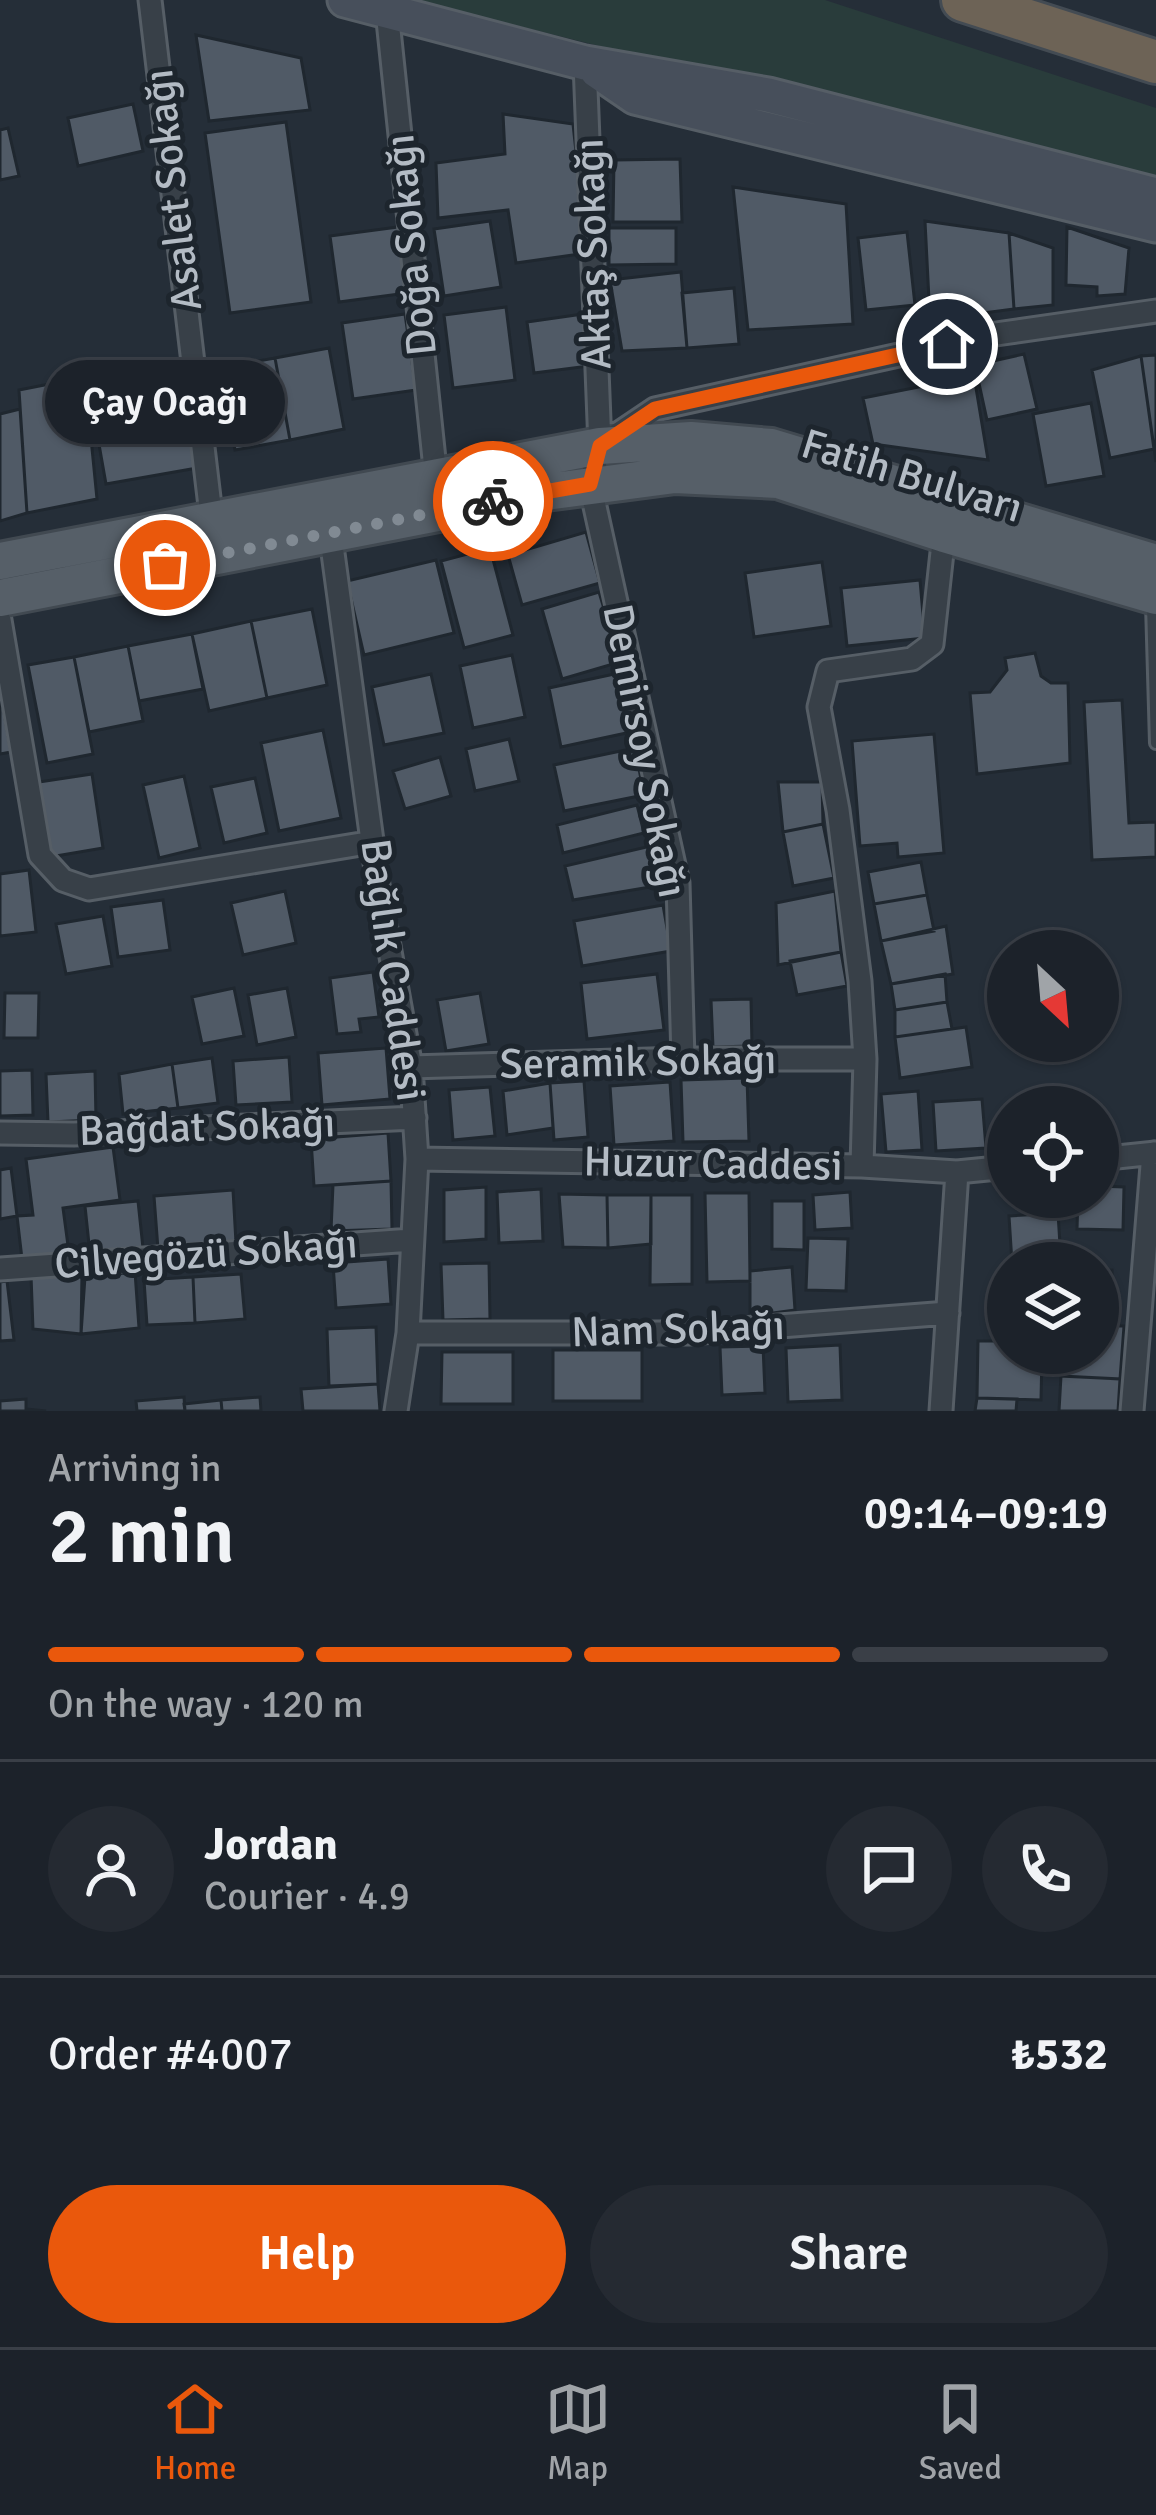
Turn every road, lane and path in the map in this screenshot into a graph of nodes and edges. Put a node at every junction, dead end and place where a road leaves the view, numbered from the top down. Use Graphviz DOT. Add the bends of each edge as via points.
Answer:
graph roads {
  1 [pos="150,0"];
  2 [pos="345,0"];
  3 [pos="963,0"];
  4 [pos="387,11"];
  5 [pos="1156,62"];
  6 [pos="585,63"];
  7 [pos="1156,195"];
  8 [pos="1156,225"];
  9 [pos="1156,311"];
  10 [pos="600,446"];
  11 [pos="436,478"];
  12 [pos="590,484"];
  13 [pos="212,523"];
  14 [pos="329,531"];
  15 [pos="944,534"];
  16 [pos="0,561"];
  17 [pos="1155,585"];
  18 [pos="0,598"];
  19 [pos="0,620"];
  20 [pos="1156,743"];
  21 [pos="373,842"];
  22 [pos="683,1059"];
  23 [pos="865,1059"];
  24 [pos="411,1067"];
  25 [pos="415,1118"];
  26 [pos="0,1133"];
  27 [pos="1154,1153"];
  28 [pos="1119,1157"];
  29 [pos="417,1159"];
  30 [pos="862,1166"];
  31 [pos="987,1169"];
  32 [pos="957,1172"];
  33 [pos="412,1240"];
  34 [pos="0,1269"];
  35 [pos="948,1313"];
  36 [pos="408,1333"];
  37 [pos="396,1411"];
  38 [pos="940,1411"];
  39 [pos="1132,1411"];
  1 -- 13 [label="street, Asalet Sokağı"];
  2 -- 4 [label="street"];
  3 -- 5 [label="highway"];
  4 -- 6 [label="street"];
  4 -- 11 [label="street, Doğa Sokağı"];
  6 -- 7 [label="street" via="768,94"];
  6 -- 8 [label="street" via="635,97"];
  6 -- 10 [label="street, Aktaş Sokağı"];
  9 -- 10 [label="street" via="989,335 655,409"];
  10 -- 11 [label="main road, Fatih Bulvarı"];
  10 -- 12 [label="street, Demirsoy Sokağı"];
  10 -- 17 [label="main road, Fatih Bulvarı" via="691,440 771,447"];
  11 -- 13 [label="main road, Fatih Bulvarı"];
  12 -- 14 [label="main road, Fatih Bulvarı"];
  12 -- 15 [label="main road, Fatih Bulvarı" via="675,475 778,479"];
  12 -- 22 [label="street, Demirsoy Sokağı" via="678,884"];
  13 -- 16 [label="main road, Fatih Bulvarı"];
  14 -- 18 [label="main road, Fatih Bulvarı"];
  14 -- 21 [label="street, Bağlık Caddesi"];
  15 -- 17 [label="main road, Fatih Bulvarı"];
  15 -- 23 [label="street" via="932,644 912,659 828,671 820,707"];
  17 -- 20 [label="lane"];
  19 -- 21 [label="street" via="40,855 62,880 88,889"];
  21 -- 24 [label="street, Bağlık Caddesi"];
  22 -- 23 [label="street, Seramik Sokağı"];
  22 -- 24 [label="street, Seramik Sokağı"];
  23 -- 30 [label="street"];
  24 -- 25 [label="street, Bağlık Caddesi"];
  25 -- 26 [label="street, Bağdat Sokağı"];
  25 -- 29 [label="street, Bağlık Caddesi"];
  27 -- 28 [label="street"];
  27 -- 39 [label="street"];
  29 -- 30 [label="street, Huzur Caddesi"];
  29 -- 33 [label="street, Bağlık Caddesi"];
  30 -- 32 [label="street, Huzur Caddesi"];
  31 -- 32 [label="street, Huzur Caddesi"];
  32 -- 35 [label="street"];
  33 -- 34 [label="street, Cilvegözü Sokağı"];
  33 -- 36 [label="street, Bağlık Caddesi"];
  35 -- 36 [label="street, Nam Sokağı" via="689,1333"];
  35 -- 38 [label="street"];
  36 -- 37 [label="street, Bağlık Caddesi"];
}
